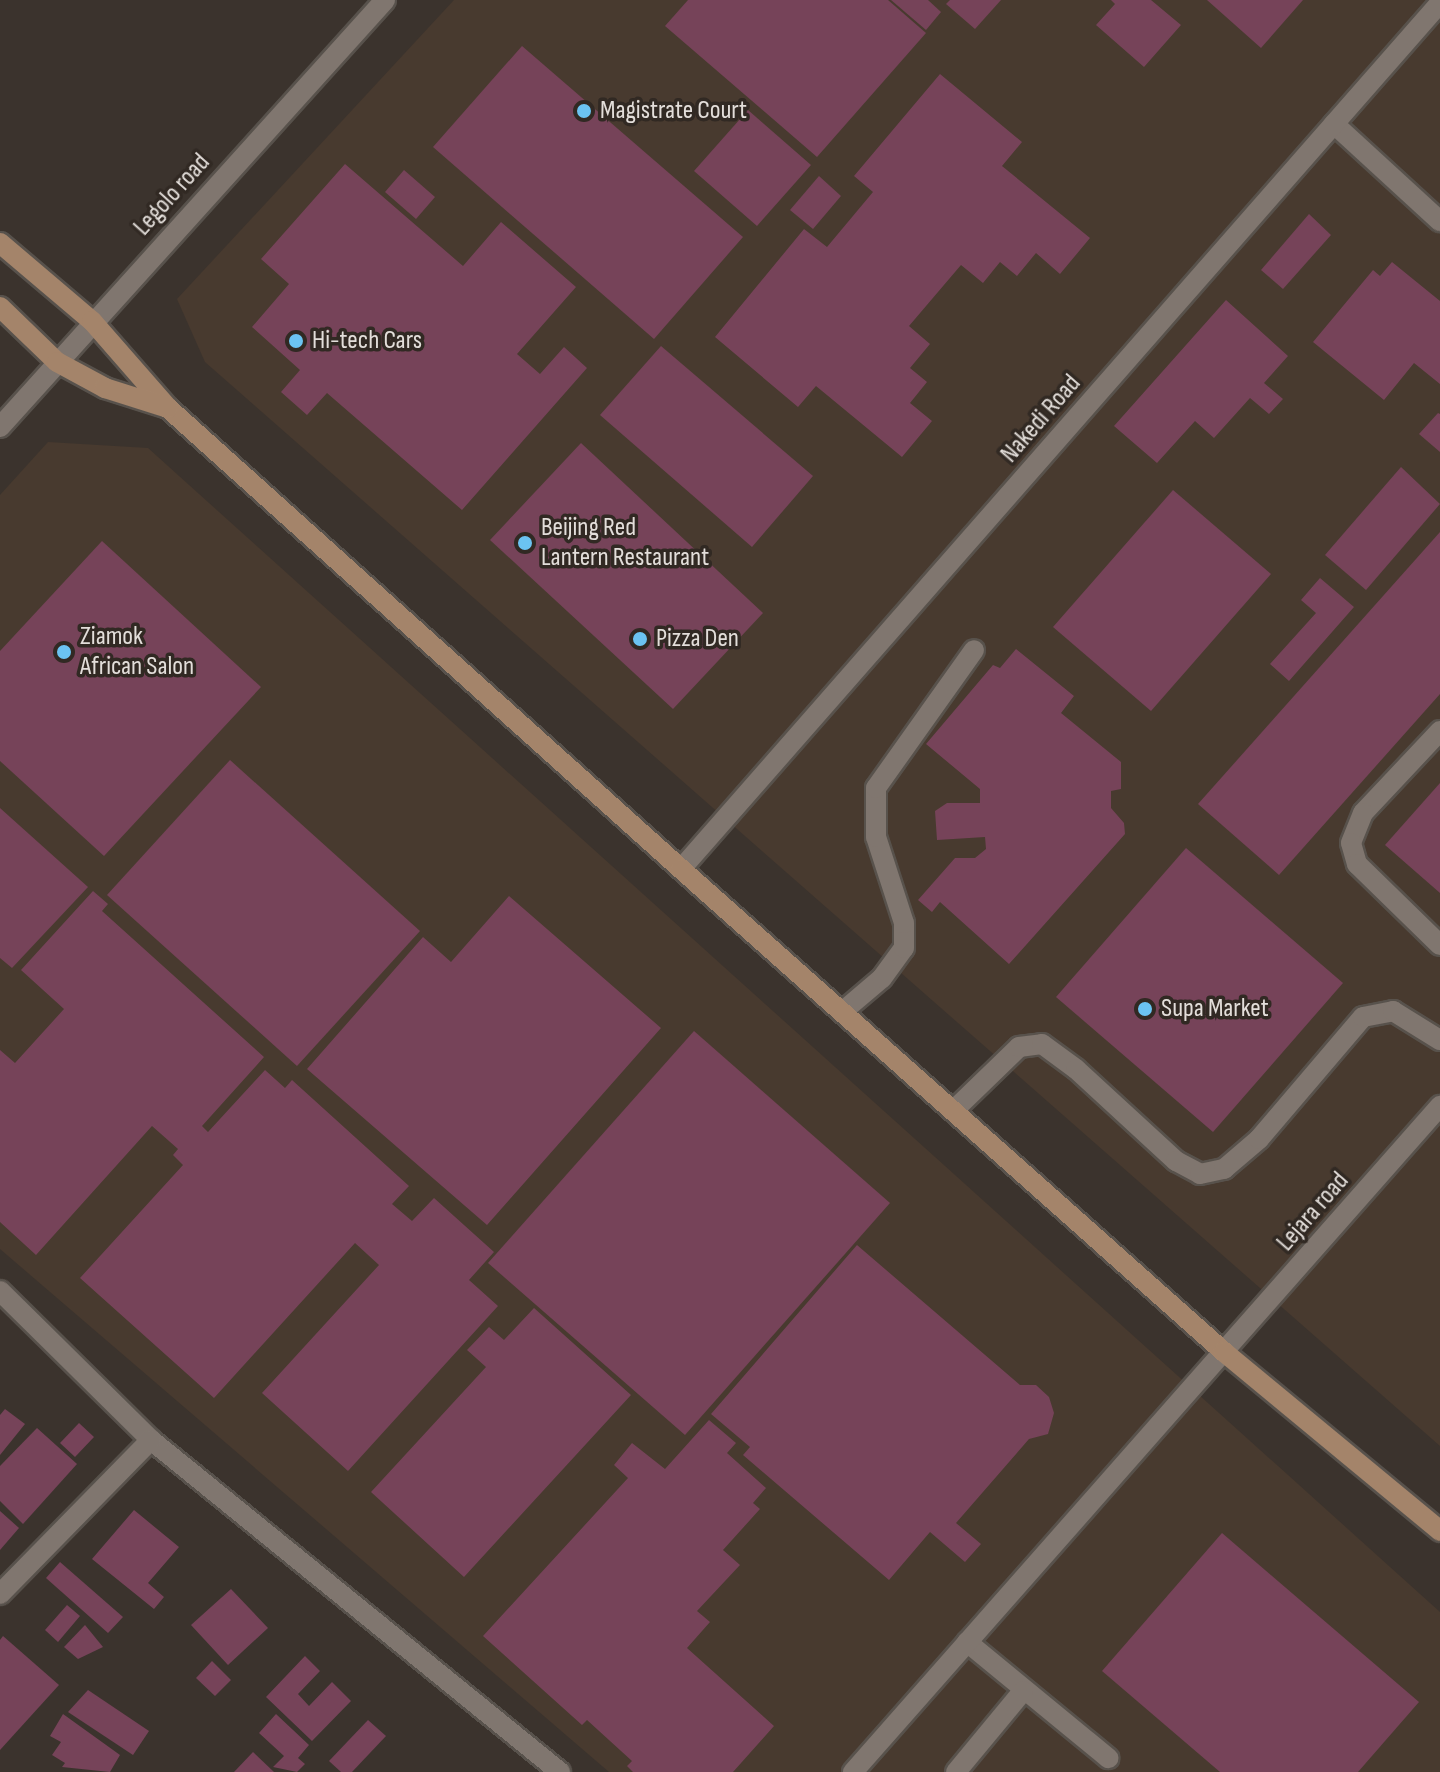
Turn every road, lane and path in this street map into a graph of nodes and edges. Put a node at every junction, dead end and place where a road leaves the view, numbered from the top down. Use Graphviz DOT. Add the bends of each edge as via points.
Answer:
graph roads {
  1 [pos="385,0"];
  2 [pos="1440,3"];
  3 [pos="1334,124"];
  4 [pos="1440,221"];
  5 [pos="0,243"];
  6 [pos="0,307"];
  7 [pos="92,321"];
  8 [pos="57,362"];
  9 [pos="168,408"];
  10 [pos="0,427"];
  11 [pos="974,650"];
  12 [pos="1440,731"];
  13 [pos="681,869"];
  14 [pos="1440,945"];
  15 [pos="842,1012"];
  16 [pos="1440,1040"];
  17 [pos="1440,1106"];
  18 [pos="953,1111"];
  19 [pos="0,1291"];
  20 [pos="1224,1352"];
  21 [pos="151,1440"];
  22 [pos="1440,1531"];
  23 [pos="0,1594"];
  24 [pos="967,1642"];
  25 [pos="1023,1691"];
  26 [pos="1108,1758"];
  27 [pos="560,1772"];
  28 [pos="853,1772"];
  29 [pos="956,1772"];
  1 -- 7 [label="street, Legolo road"];
  2 -- 3 [label="street, Nakedi Road"];
  3 -- 4 [label="street"];
  3 -- 13 [label="street, Nakedi Road"];
  5 -- 7 [label="main road"];
  6 -- 8 [label="main road"];
  7 -- 8 [label="street, Legolo road"];
  7 -- 9 [label="main road"];
  8 -- 9 [label="main road" via="105,388"];
  8 -- 10 [label="street, Legolo road"];
  9 -- 13 [label="main road"];
  11 -- 15 [label="street" via="876,788 876,837 904,923 904,948 882,978"];
  12 -- 14 [label="street" via="1363,813 1351,843 1357,864"];
  13 -- 15 [label="main road"];
  15 -- 18 [label="main road"];
  16 -- 18 [label="street" via="1393,1011 1363,1017 1259,1139 1224,1169 1200,1174 1176,1161 1042,1044 1019,1047"];
  17 -- 20 [label="street, Lejara road"];
  18 -- 20 [label="main road"];
  19 -- 21 [label="street"];
  20 -- 22 [label="main road"];
  20 -- 24 [label="street, Lejara road"];
  21 -- 23 [label="street"];
  21 -- 27 [label="street"];
  24 -- 25 [label="street"];
  24 -- 28 [label="street, Lejara road"];
  25 -- 26 [label="street"];
  25 -- 29 [label="street"];
}
